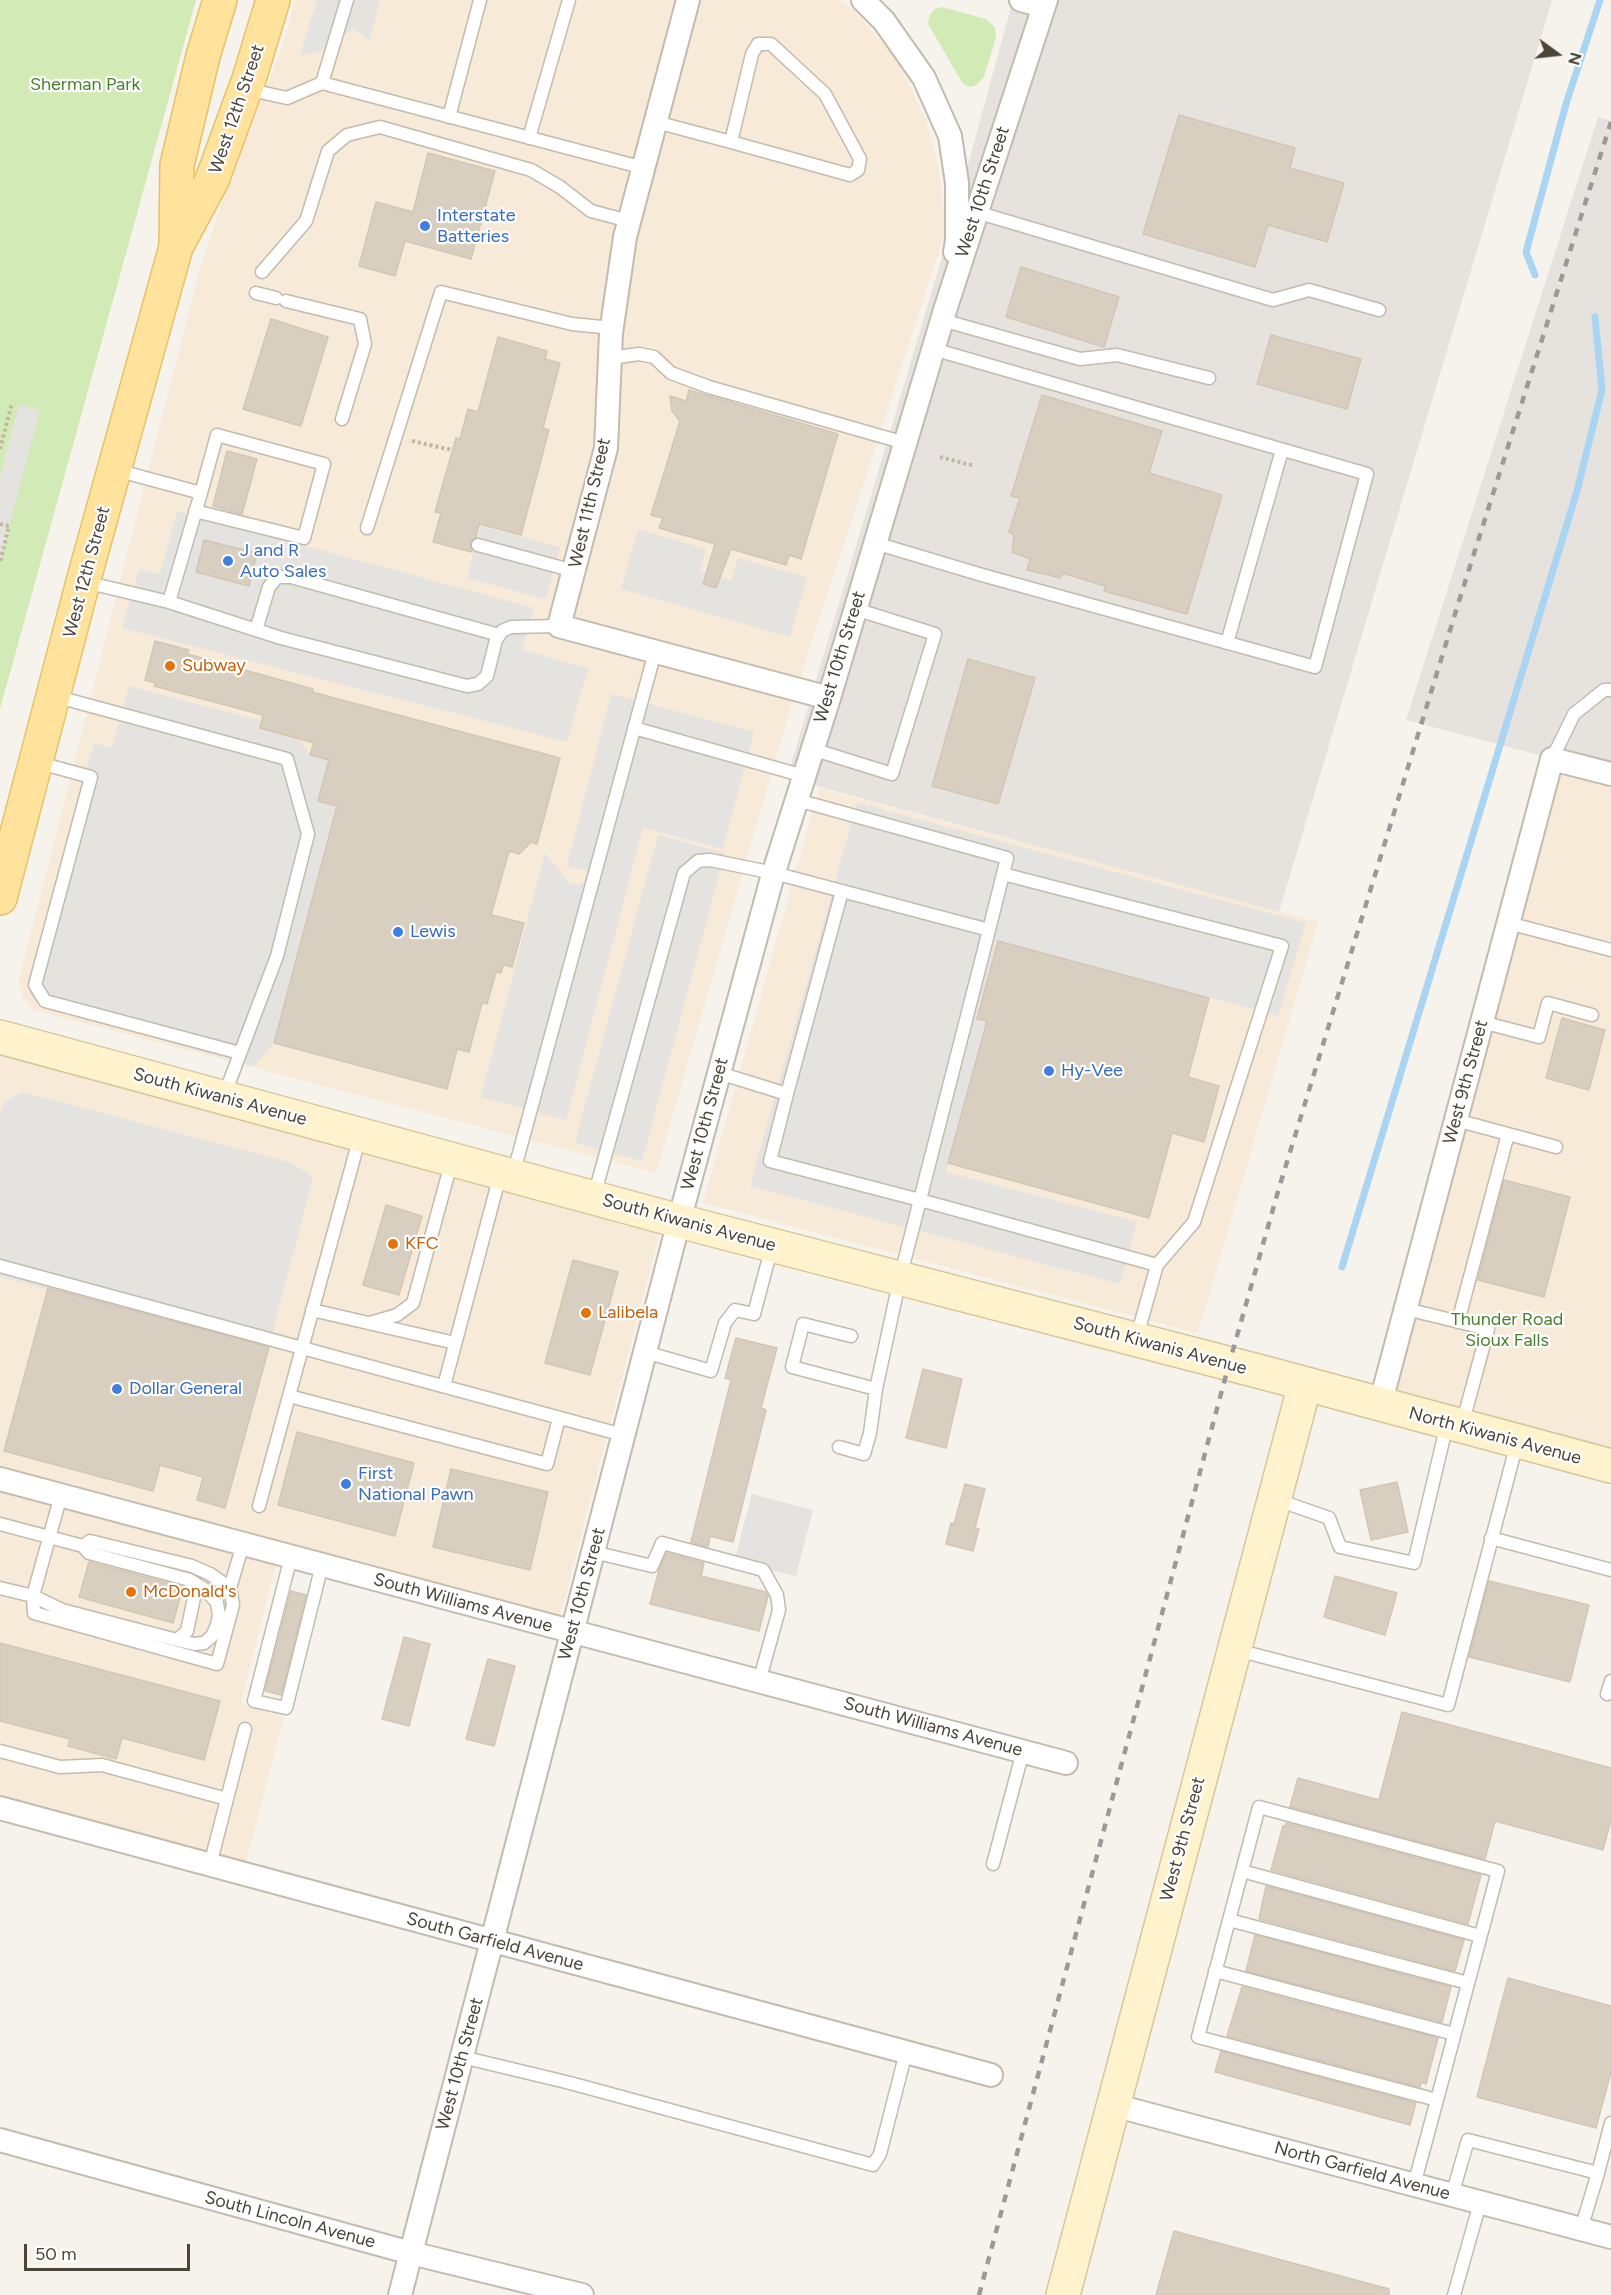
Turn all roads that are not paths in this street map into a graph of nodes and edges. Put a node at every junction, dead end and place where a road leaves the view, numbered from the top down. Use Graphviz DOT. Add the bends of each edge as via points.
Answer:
graph roads {
  1 [pos="220,0"];
  2 [pos="273,0"];
  3 [pos="347,0"];
  4 [pos="480,0"];
  5 [pos="569,0"];
  6 [pos="688,0"];
  7 [pos="863,0"];
  8 [pos="1021,0"];
  9 [pos="1045,3"];
  10 [pos="322,83"];
  11 [pos="245,88"];
  12 [pos="449,117"];
  13 [pos="656,122"];
  14 [pos="529,138"];
  15 [pos="731,142"];
  16 [pos="644,168"];
  17 [pos="976,212"];
  18 [pos="629,221"];
  19 [pos="176,247"];
  20 [pos="262,272"];
  21 [pos="256,293"];
  22 [pos="1378,310"];
  23 [pos="943,315"];
  24 [pos="612,328"];
  25 [pos="933,349"];
  26 [pos="610,358"];
  27 [pos="1209,378"];
  28 [pos="342,419"];
  29 [pos="904,443"];
  30 [pos="1282,450"];
  31 [pos="115,469"];
  32 [pos="201,493"];
  33 [pos="195,511"];
  34 [pos="367,528"];
  35 [pos="875,543"];
  36 [pos="478,545"];
  37 [pos="574,571"];
  38 [pos="83,582"];
  39 [pos="169,602"];
  40 [pos="855,609"];
  41 [pos="560,626"];
  42 [pos="256,630"];
  43 [pos="499,634"];
  44 [pos="1227,643"];
  45 [pos="655,652"];
  46 [pos="1611,678"];
  47 [pos="1608,690"];
  48 [pos="53,695"];
  49 [pos="829,698"];
  50 [pos="634,728"];
  51 [pos="812,749"];
  52 [pos="1552,759"];
  53 [pos="36,762"];
  54 [pos="1611,774"];
  55 [pos="804,776"];
  56 [pos="797,800"];
  57 [pos="774,873"];
  58 [pos="1003,874"];
  59 [pos="842,891"];
  60 [pos="0,898"];
  61 [pos="1508,923"];
  62 [pos="989,930"];
  63 [pos="1611,950"];
  64 [pos="1592,1014"];
  65 [pos="1482,1022"];
  66 [pos="0,1037"];
  67 [pos="240,1053"];
  68 [pos="719,1073"];
  69 [pos="787,1094"];
  70 [pos="224,1098"];
  71 [pos="1456,1120"];
  72 [pos="360,1134"];
  73 [pos="1508,1134"];
  74 [pos="1556,1147"];
  75 [pos="452,1159"];
  76 [pos="507,1174"];
  77 [pos="594,1198"];
  78 [pos="920,1200"];
  79 [pos="679,1221"];
  80 [pos="772,1245"];
  81 [pos="1157,1265"];
  82 [pos="0,1266"];
  83 [pos="900,1278"];
  84 [pos="1406,1309"];
  85 [pos="312,1310"];
  86 [pos="1458,1322"];
  87 [pos="370,1323"];
  88 [pos="851,1336"];
  89 [pos="1136,1340"];
  90 [pos="455,1343"];
  91 [pos="303,1347"];
  92 [pos="645,1352"];
  93 [pos="1305,1384"];
  94 [pos="444,1386"];
  95 [pos="876,1389"];
  96 [pos="289,1396"];
  97 [pos="1380,1405"];
  98 [pos="560,1418"];
  99 [pos="1454,1425"];
  100 [pos="623,1435"];
  101 [pos="1517,1441"];
  102 [pos="839,1447"];
  103 [pos="1611,1466"];
  104 [pos="0,1479"];
  105 [pos="61,1495"];
  106 [pos="1274,1498"];
  107 [pos="259,1506"];
  108 [pos="0,1524"];
  109 [pos="50,1538"];
  110 [pos="1491,1538"];
  111 [pos="243,1544"];
  112 [pos="83,1546"];
  113 [pos="593,1552"];
  114 [pos="291,1557"];
  115 [pos="322,1565"];
  116 [pos="1611,1570"];
  117 [pos="190,1580"];
  118 [pos="0,1588"];
  119 [pos="230,1588"];
  120 [pos="33,1596"];
  121 [pos="572,1632"];
  122 [pos="177,1640"];
  123 [pos="1233,1649"];
  124 [pos="1611,1680"];
  125 [pos="759,1682"];
  126 [pos="1607,1694"];
  127 [pos="245,1729"];
  128 [pos="0,1751"];
  129 [pos="1023,1751"];
  130 [pos="1066,1762"];
  131 [pos="227,1799"];
  132 [pos="0,1808"];
  133 [pos="993,1864"];
  134 [pos="210,1865"];
  135 [pos="1242,1871"];
  136 [pos="1229,1920"];
  137 [pos="1480,1936"];
  138 [pos="492,1941"];
  139 [pos="1215,1971"];
  140 [pos="1468,1983"];
  141 [pos="1454,2034"];
  142 [pos="906,2052"];
  143 [pos="462,2057"];
  144 [pos="991,2075"];
  145 [pos="1437,2100"];
  146 [pos="1113,2105"];
  147 [pos="1611,2123"];
  148 [pos="0,2140"];
  149 [pos="1598,2173"];
  150 [pos="1414,2185"];
  151 [pos="1452,2195"];
  152 [pos="1480,2202"];
  153 [pos="1581,2229"];
  154 [pos="1611,2237"];
  155 [pos="411,2253"];
  156 [pos="400,2295"];
  157 [pos="582,2295"];
  158 [pos="1063,2295"];
  159 [pos="1454,2295"];
  1 -- 19 [label="main road, West 12th Street" via="177,165"];
  2 -- 11 [label="main road, West 12th Street"];
  3 -- 10 [label="lane"];
  4 -- 12 [label="lane"];
  5 -- 14 [label="lane"];
  6 -- 13 [label="street, West 11th Street"];
  7 -- 23 [label="street" via="884,21 924,78 950,136 957,183 957,240"];
  8 -- 9 [label="street"];
  9 -- 17 [label="street, West 10th Street"];
  10 -- 11 [label="lane" via="287,98"];
  10 -- 12 [label="lane"];
  11 -- 19 [label="main road, West 12th Street" via="212,180"];
  12 -- 14 [label="lane"];
  13 -- 15 [label="lane"];
  13 -- 16 [label="street, West 11th Street"];
  14 -- 16 [label="lane"];
  15 -- 15 [label="lane" via="850,175 858,170 860,159 825,94 771,44 758,44 752,54"];
  16 -- 18 [label="street, West 11th Street"];
  17 -- 22 [label="lane" via="1273,300 1309,290"];
  17 -- 23 [label="street, West 10th Street"];
  18 -- 20 [label="lane" via="591,211 531,170 380,127 347,135 328,151 306,221"];
  18 -- 24 [label="street, West 11th Street"];
  19 -- 31 [label="main road, West 12th Street"];
  21 -- 28 [label="lane" via="360,319 365,344"];
  23 -- 25 [label="street, West 10th Street"];
  23 -- 27 [label="lane" via="1080,359 1117,355"];
  24 -- 26 [label="street, West 11th Street"];
  24 -- 34 [label="lane" via="572,324 441,291"];
  25 -- 29 [label="street, West 10th Street"];
  25 -- 30 [label="lane"];
  26 -- 29 [label="lane" via="639,354 654,357 671,373 709,387"];
  26 -- 37 [label="street, West 11th Street" via="606,447"];
  29 -- 35 [label="street, West 10th Street"];
  30 -- 44 [label="lane"];
  30 -- 44 [label="lane" via="1367,474 1315,667"];
  31 -- 32 [label="lane"];
  31 -- 38 [label="main road, West 12th Street"];
  32 -- 33 [label="lane"];
  32 -- 33 [label="lane" via="217,435 324,464 304,538"];
  33 -- 39 [label="lane"];
  35 -- 40 [label="street, West 10th Street"];
  35 -- 44 [label="lane"];
  36 -- 37 [label="lane"];
  37 -- 41 [label="street, West 11th Street"];
  38 -- 39 [label="lane"];
  38 -- 48 [label="main road, West 12th Street"];
  39 -- 42 [label="lane"];
  40 -- 49 [label="street, West 10th Street"];
  40 -- 51 [label="lane" via="936,634 892,774"];
  41 -- 43 [label="lane" via="511,627"];
  41 -- 45 [label="street"];
  42 -- 43 [label="lane" via="467,686 478,684 487,676"];
  42 -- 43 [label="lane" via="268,588 277,577 291,577"];
  45 -- 49 [label="street"];
  45 -- 50 [label="lane"];
  46 -- 47 [label="lane"];
  47 -- 52 [label="lane" via="1574,714"];
  48 -- 53 [label="main road, West 12th Street"];
  48 -- 67 [label="lane" via="287,759 308,834 277,956"];
  49 -- 51 [label="street, West 10th Street"];
  50 -- 55 [label="lane"];
  50 -- 76 [label="lane"];
  51 -- 55 [label="street, West 10th Street"];
  52 -- 54 [label="street"];
  52 -- 61 [label="street, West 9th Street"];
  53 -- 60 [label="main road, West 12th Street"];
  53 -- 67 [label="lane" via="91,777 35,985 45,1001"];
  55 -- 56 [label="street, West 10th Street"];
  56 -- 57 [label="street, West 10th Street"];
  56 -- 58 [label="lane" via="1007,858"];
  57 -- 59 [label="lane"];
  57 -- 68 [label="street, West 10th Street"];
  57 -- 77 [label="lane" via="710,860 698,861 684,873"];
  58 -- 62 [label="lane"];
  58 -- 81 [label="lane" via="1282,946 1194,1222"];
  59 -- 62 [label="lane"];
  59 -- 69 [label="lane"];
  61 -- 63 [label="lane"];
  61 -- 65 [label="street, West 9th Street"];
  62 -- 78 [label="lane"];
  64 -- 65 [label="lane" via="1548,1003 1539,1037"];
  65 -- 71 [label="street, West 9th Street"];
  66 -- 70 [label="main road, South Kiwanis Avenue"];
  67 -- 70 [label="lane"];
  68 -- 69 [label="lane"];
  68 -- 79 [label="street, West 10th Street"];
  69 -- 78 [label="lane" via="770,1161"];
  70 -- 72 [label="main road, South Kiwanis Avenue"];
  71 -- 73 [label="lane"];
  71 -- 84 [label="street, West 9th Street"];
  72 -- 75 [label="main road, South Kiwanis Avenue"];
  72 -- 85 [label="lane"];
  73 -- 74 [label="lane"];
  73 -- 86 [label="lane"];
  75 -- 76 [label="main road, South Kiwanis Avenue"];
  75 -- 87 [label="lane" via="413,1304 397,1315"];
  76 -- 77 [label="main road, South Kiwanis Avenue"];
  76 -- 90 [label="lane"];
  77 -- 79 [label="main road, South Kiwanis Avenue"];
  78 -- 81 [label="lane"];
  78 -- 83 [label="lane"];
  79 -- 80 [label="main road, South Kiwanis Avenue"];
  79 -- 92 [label="street, West 10th Street"];
  80 -- 83 [label="main road, South Kiwanis Avenue"];
  80 -- 92 [label="lane" via="754,1314 735,1310 724,1323 711,1371"];
  81 -- 89 [label="lane"];
  82 -- 91 [label="lane"];
  83 -- 89 [label="main road, South Kiwanis Avenue"];
  83 -- 95 [label="lane"];
  84 -- 86 [label="lane"];
  84 -- 97 [label="street, West 9th Street"];
  85 -- 87 [label="lane"];
  85 -- 91 [label="lane"];
  86 -- 99 [label="lane" via="1488,1329"];
  87 -- 90 [label="lane"];
  88 -- 95 [label="lane" via="803,1324 792,1367"];
  89 -- 93 [label="main road, South Kiwanis Avenue"];
  90 -- 94 [label="lane"];
  91 -- 94 [label="lane"];
  91 -- 96 [label="lane"];
  92 -- 100 [label="street, West 10th Street"];
  93 -- 97 [label="main road, South Kiwanis Avenue"];
  93 -- 106 [label="main road, West 9th Street"];
  94 -- 98 [label="lane"];
  95 -- 102 [label="lane" via="864,1454"];
  96 -- 98 [label="lane" via="547,1464"];
  96 -- 107 [label="lane"];
  97 -- 99 [label="main road, North Kiwanis Avenue"];
  98 -- 100 [label="lane"];
  99 -- 101 [label="main road, North Kiwanis Avenue"];
  99 -- 106 [label="lane" via="1413,1563 1340,1547 1329,1518"];
  100 -- 113 [label="street, West 10th Street"];
  101 -- 103 [label="main road, North Kiwanis Avenue"];
  101 -- 110 [label="lane"];
  104 -- 105 [label="street, South Williams Avenue"];
  105 -- 109 [label="lane"];
  105 -- 111 [label="street, South Williams Avenue"];
  106 -- 123 [label="main road, West 9th Street"];
  108 -- 109 [label="lane"];
  109 -- 112 [label="lane"];
  109 -- 120 [label="lane"];
  110 -- 116 [label="lane"];
  110 -- 123 [label="lane" via="1448,1705"];
  111 -- 114 [label="street, South Williams Avenue"];
  111 -- 119 [label="lane"];
  112 -- 117 [label="lane" via="89,1553"];
  112 -- 119 [label="lane" via="90,1541 192,1566"];
  113 -- 121 [label="street, West 10th Street"];
  113 -- 125 [label="lane" via="652,1566 662,1543 763,1569 777,1595 779,1610"];
  114 -- 115 [label="street, South Williams Avenue"];
  114 -- 115 [label="lane" via="254,1701 286,1708"];
  115 -- 121 [label="street, South Williams Avenue"];
  117 -- 122 [label="lane" via="195,1593 194,1607 187,1630"];
  117 -- 122 [label="lane" via="206,1590 216,1603 217,1626 204,1643"];
  118 -- 120 [label="lane"];
  119 -- 120 [label="lane" via="233,1605 217,1664 34,1613"];
  120 -- 122 [label="lane" via="62,1610"];
  121 -- 125 [label="street, South Williams Avenue"];
  121 -- 138 [label="street, West 10th Street"];
  123 -- 146 [label="main road, West 9th Street"];
  124 -- 126 [label="lane"];
  125 -- 129 [label="street, South Williams Avenue"];
  127 -- 131 [label="lane"];
  128 -- 131 [label="lane" via="60,1767 102,1765"];
  129 -- 130 [label="street, South Williams Avenue"];
  129 -- 133 [label="lane"];
  131 -- 134 [label="lane"];
  132 -- 134 [label="street, South Garfield Avenue"];
  134 -- 138 [label="street, South Garfield Avenue"];
  135 -- 136 [label="lane"];
  135 -- 137 [label="lane"];
  135 -- 137 [label="lane" via="1259,1808 1498,1871"];
  136 -- 139 [label="lane"];
  136 -- 140 [label="lane"];
  137 -- 140 [label="lane"];
  138 -- 142 [label="street, South Garfield Avenue"];
  138 -- 143 [label="street, West 10th Street"];
  139 -- 141 [label="lane"];
  139 -- 145 [label="lane" via="1198,2037"];
  140 -- 141 [label="lane"];
  141 -- 145 [label="lane"];
  142 -- 143 [label="lane" via="880,2154 873,2166"];
  142 -- 144 [label="street, South Garfield Avenue"];
  143 -- 155 [label="street, West 10th Street"];
  145 -- 150 [label="lane"];
  146 -- 150 [label="street, North Garfield Avenue"];
  146 -- 158 [label="main road, West 9th Street"];
  147 -- 149 [label="lane"];
  148 -- 155 [label="street, South Lincoln Avenue"];
  149 -- 151 [label="lane" via="1468,2140"];
  149 -- 153 [label="lane"];
  150 -- 151 [label="street, North Garfield Avenue"];
  151 -- 152 [label="street, North Garfield Avenue"];
  152 -- 153 [label="street, North Garfield Avenue"];
  152 -- 159 [label="lane"];
  153 -- 154 [label="street, North Garfield Avenue"];
  155 -- 156 [label="street, West 10th Street"];
  155 -- 157 [label="street, South Lincoln Avenue"];
}
